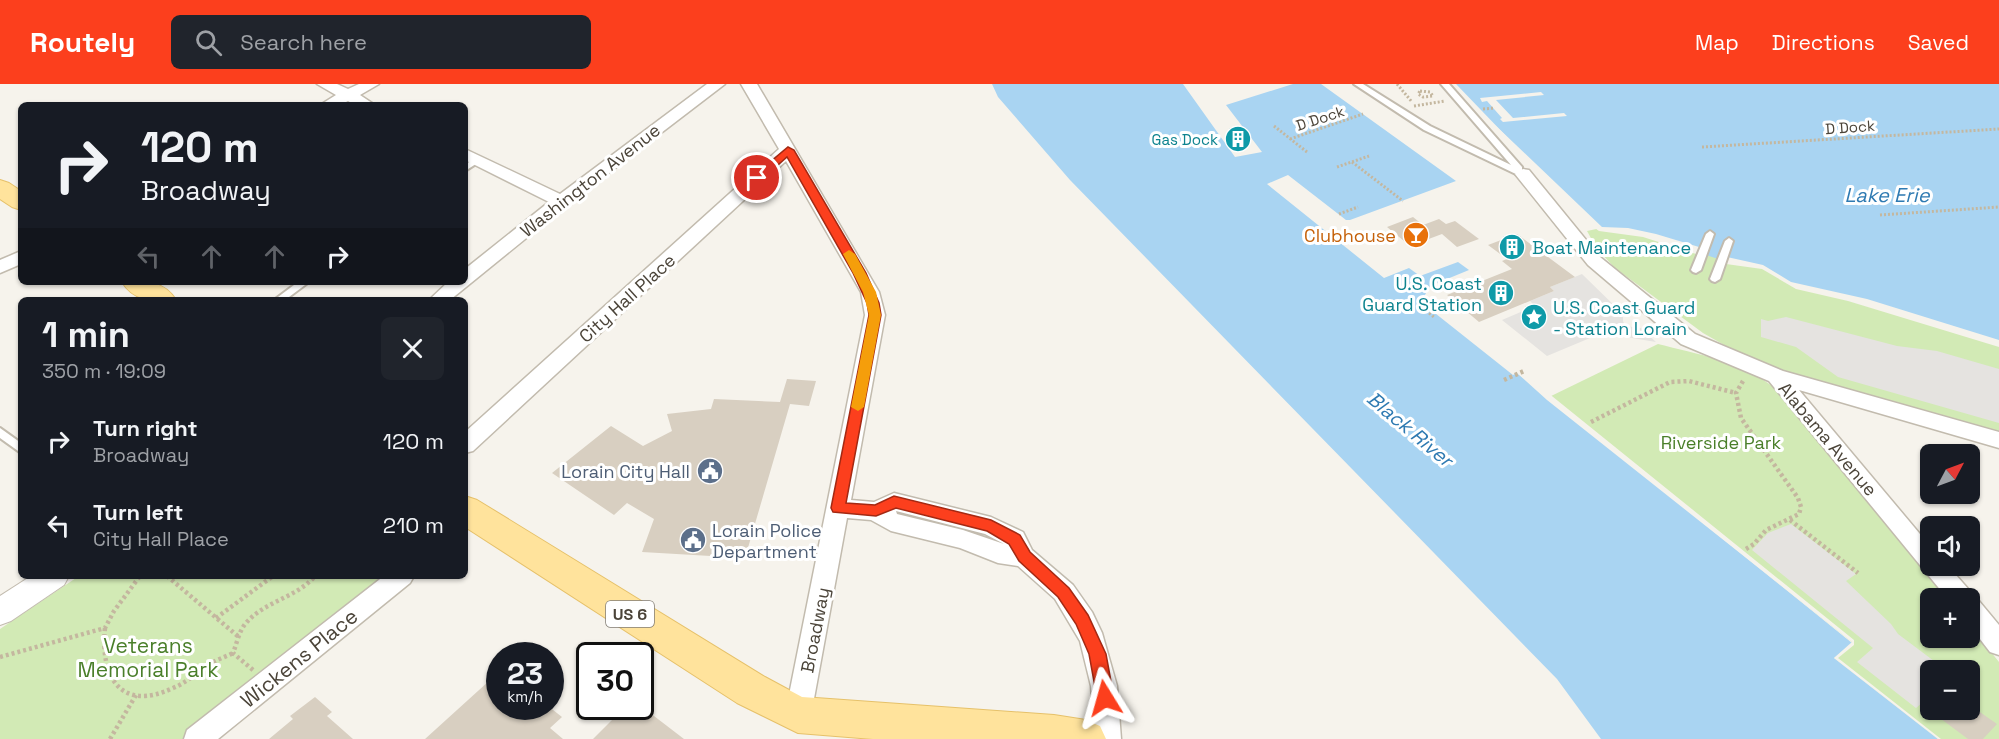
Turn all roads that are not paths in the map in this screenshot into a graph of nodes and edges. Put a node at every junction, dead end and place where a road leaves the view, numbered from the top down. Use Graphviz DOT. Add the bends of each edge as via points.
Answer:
graph roads {
  1 [pos="325,84"];
  2 [pos="371,84"];
  3 [pos="717,84"];
  4 [pos="749,84"];
  5 [pos="1358,84"];
  6 [pos="1445,84"];
  7 [pos="348,95"];
  8 [pos="334,102"];
  9 [pos="361,102"];
  10 [pos="788,150"];
  11 [pos="469,161"];
  12 [pos="1523,174"];
  13 [pos="0,188"];
  14 [pos="18,200"];
  15 [pos="561,201"];
  16 [pos="1710,234"];
  17 [pos="1729,241"];
  18 [pos="18,258"];
  19 [pos="0,267"];
  20 [pos="1696,270"];
  21 [pos="468,276"];
  22 [pos="1715,279"];
  23 [pos="140,285"];
  24 [pos="300,285"];
  25 [pos="456,285"];
  26 [pos="158,297"];
  27 [pos="283,297"];
  28 [pos="442,297"];
  29 [pos="1776,376"];
  30 [pos="0,432"];
  31 [pos="1999,440"];
  32 [pos="468,442"];
  33 [pos="18,447"];
  34 [pos="838,508"];
  35 [pos="469,517"];
  36 [pos="1920,550"];
  37 [pos="1943,576"];
  38 [pos="50,579"];
  39 [pos="398,579"];
  40 [pos="1953,588"];
  41 [pos="0,612"];
  42 [pos="1980,613"];
  43 [pos="1980,621"];
  44 [pos="1999,623"];
  45 [pos="1999,644"];
  46 [pos="795,727"];
  47 [pos="197,739"];
  48 [pos="1086,739"];
  49 [pos="1108,739"];
  1 -- 7 [label="street"];
  2 -- 7 [label="street"];
  3 -- 15 [label="street, Washington Avenue"];
  4 -- 10 [label="street, Broadway"];
  5 -- 12 [label="lane" via="1427,128"];
  6 -- 12 [label="lane"];
  7 -- 8 [label="street"];
  7 -- 9 [label="street"];
  10 -- 32 [label="street, City Hall Place"];
  10 -- 34 [label="street, Broadway" via="860,273 870,292 875,315"];
  11 -- 15 [label="street"];
  12 -- 29 [label="street, Alabama Avenue" via="1594,261 1688,339"];
  13 -- 14 [label="main road"];
  15 -- 21 [label="street, Washington Avenue"];
  16 -- 20 [label="lane"];
  17 -- 22 [label="lane"];
  18 -- 19 [label="street"];
  23 -- 26 [label="main road"];
  24 -- 27 [label="lane"];
  25 -- 28 [label="street"];
  29 -- 31 [label="street"];
  29 -- 36 [label="street, Alabama Avenue"];
  30 -- 33 [label="lane"];
  34 -- 46 [label="street, Broadway"];
  34 -- 49 [label="street" via="876,511 894,501 991,526 1015,539 1024,556 1064,592 1093,641 1104,686"];
  35 -- 46 [label="main road, US 6" via="751,690"];
  37 -- 40 [label="street"];
  38 -- 41 [label="street"];
  39 -- 47 [label="street, Wickens Place"];
  42 -- 44 [label="street"];
  43 -- 45 [label="street"];
  46 -- 48 [label="main road, US 6" via="940,725"];
}
